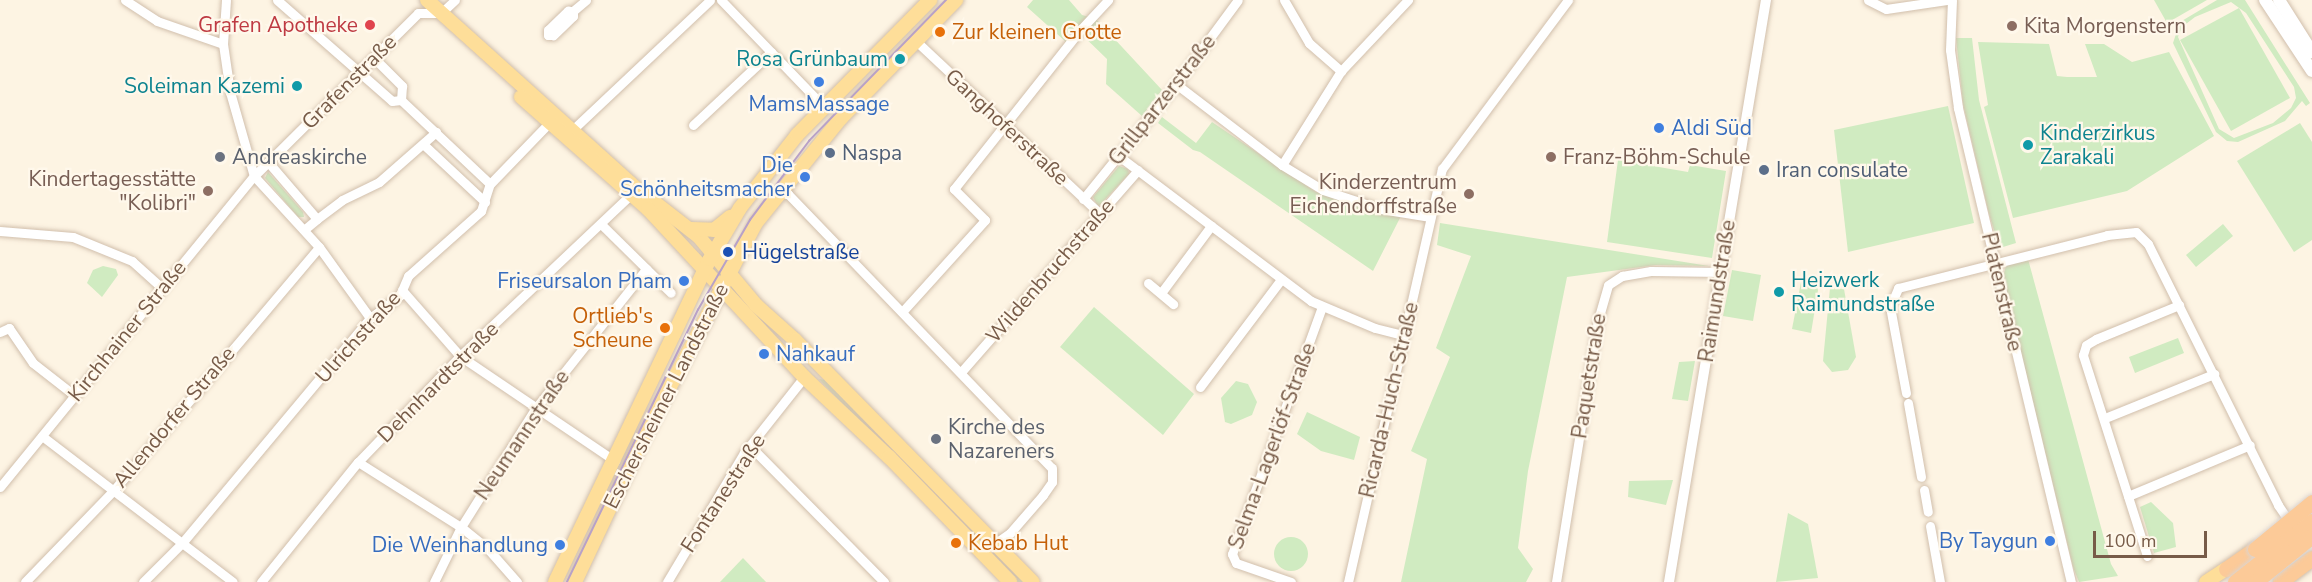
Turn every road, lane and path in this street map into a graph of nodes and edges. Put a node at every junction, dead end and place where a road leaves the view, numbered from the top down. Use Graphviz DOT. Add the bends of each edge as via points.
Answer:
graph roads {
  1 [pos="125,0"];
  2 [pos="226,0"];
  3 [pos="277,0"];
  4 [pos="455,0"];
  5 [pos="586,0"];
  6 [pos="710,0"];
  7 [pos="721,0"];
  8 [pos="930,0"];
  9 [pos="956,0"];
  10 [pos="1108,0"];
  11 [pos="1238,0"];
  12 [pos="1284,0"];
  13 [pos="1408,0"];
  14 [pos="1568,0"];
  15 [pos="1766,0"];
  16 [pos="1868,0"];
  17 [pos="1950,0"];
  18 [pos="2265,0"];
  19 [pos="2279,0"];
  20 [pos="425,6"];
  21 [pos="573,11"];
  22 [pos="915,40"];
  23 [pos="223,44"];
  24 [pos="771,52"];
  25 [pos="2312,52"];
  26 [pos="374,58"];
  27 [pos="1341,71"];
  28 [pos="2312,71"];
  29 [pos="360,72"];
  30 [pos="1176,84"];
  31 [pos="401,99"];
  32 [pos="824,107"];
  33 [pos="549,123"];
  34 [pos="693,125"];
  35 [pos="1005,125"];
  36 [pos="436,132"];
  37 [pos="568,134"];
  38 [pos="423,144"];
  39 [pos="1120,157"];
  40 [pos="268,162"];
  41 [pos="1282,165"];
  42 [pos="1138,170"];
  43 [pos="254,176"];
  44 [pos="490,184"];
  45 [pos="778,193"];
  46 [pos="630,195"];
  47 [pos="1083,199"];
  48 [pos="484,202"];
  49 [pos="740,208"];
  50 [pos="1100,214"];
  51 [pos="1430,217"];
  52 [pos="317,219"];
  53 [pos="603,226"];
  54 [pos="1211,226"];
  55 [pos="691,229"];
  56 [pos="304,230"];
  57 [pos="0,231"];
  58 [pos="319,247"];
  59 [pos="1995,262"];
  60 [pos="646,269"];
  61 [pos="720,270"];
  62 [pos="1721,272"];
  63 [pos="1280,281"];
  64 [pos="1148,283"];
  65 [pos="162,288"];
  66 [pos="402,290"];
  67 [pos="671,293"];
  68 [pos="1161,293"];
  69 [pos="1173,304"];
  70 [pos="2179,305"];
  71 [pos="1322,307"];
  72 [pos="902,312"];
  73 [pos="370,318"];
  74 [pos="0,332"];
  75 [pos="1403,335"];
  76 [pos="809,355"];
  77 [pos="460,356"];
  78 [pos="792,361"];
  79 [pos="962,371"];
  80 [pos="2214,374"];
  81 [pos="804,377"];
  82 [pos="830,377"];
  83 [pos="1200,387"];
  84 [pos="1906,393"];
  85 [pos="74,396"];
  86 [pos="1908,404"];
  87 [pos="535,409"];
  88 [pos="2105,418"];
  89 [pos="42,436"];
  90 [pos="2250,445"];
  91 [pos="750,446"];
  92 [pos="615,461"];
  93 [pos="358,462"];
  94 [pos="1921,477"];
  95 [pos="0,487"];
  96 [pos="1924,490"];
  97 [pos="113,491"];
  98 [pos="2128,496"];
  99 [pos="2312,502"];
  100 [pos="1928,512"];
  101 [pos="2312,521"];
  102 [pos="1930,526"];
  103 [pos="461,527"];
  104 [pos="2312,536"];
  105 [pos="182,543"];
  106 [pos="994,544"];
  107 [pos="2312,549"];
  108 [pos="2147,556"];
  109 [pos="2312,558"];
  110 [pos="2226,568"];
  111 [pos="264,579"];
  112 [pos="25,582"];
  113 [pos="143,582"];
  114 [pos="232,582"];
  115 [pos="275,582"];
  116 [pos="434,582"];
  117 [pos="517,582"];
  118 [pos="555,582"];
  119 [pos="574,582"];
  120 [pos="667,582"];
  121 [pos="884,582"];
  122 [pos="1010,582"];
  123 [pos="1033,582"];
  124 [pos="1291,582"];
  125 [pos="1348,582"];
  126 [pos="1556,582"];
  127 [pos="1669,582"];
  128 [pos="1940,582"];
  129 [pos="2071,582"];
  130 [pos="2206,582"];
  131 [pos="2235,582"];
  132 [pos="2255,582"];
  133 [pos="2280,582"];
  1 -- 23 [label="street" via="157,21"];
  2 -- 23 [label="street"];
  3 -- 29 [label="street"];
  4 -- 20 [label="street, Grafenstraße"];
  5 -- 21 [label="street"];
  6 -- 37 [label="street"];
  7 -- 24 [label="street"];
  8 -- 32 [label="main road, Eschersheimer Landstraße"];
  9 -- 22 [label="main road, Eschersheimer Landstraße"];
  10 -- 35 [label="street"];
  11 -- 30 [label="street, Grillparzerstraße"];
  12 -- 27 [label="street" via="1309,43"];
  13 -- 27 [label="street"];
  14 -- 51 [label="street, Ricarda-Huch-Straße" via="1442,169"];
  15 -- 62 [label="street, Raimundstraße"];
  16 -- 17 [label="street" via="1886,9"];
  17 -- 59 [label="street, Platenstraße" via="1950,50 1958,108"];
  18 -- 28 [label="main road"];
  19 -- 25 [label="main road"];
  20 -- 26 [label="street, Grafenstraße"];
  20 -- 33 [label="main road"];
  20 -- 37 [label="main road"];
  22 -- 35 [label="street, Ganghoferstraße"];
  22 -- 45 [label="main road, Eschersheimer Landstraße" via="841,118"];
  23 -- 43 [label="street" via="230,92"];
  24 -- 32 [label="street"];
  24 -- 34 [label="street"];
  26 -- 29 [label="street, Grafenstraße"];
  26 -- 31 [label="street" via="402,86"];
  27 -- 41 [label="street"];
  29 -- 31 [label="street" via="392,101"];
  29 -- 40 [label="street, Grafenstraße"];
  30 -- 39 [label="street, Grillparzerstraße"];
  30 -- 41 [label="street"];
  31 -- 36 [label="street"];
  32 -- 49 [label="main road, Eschersheimer Landstraße" via="796,135"];
  33 -- 37 [label="main road"];
  33 -- 44 [label="street, Ulrichstraße"];
  35 -- 47 [label="street, Ganghoferstraße"];
  35 -- 72 [label="street" via="954,189 985,219"];
  36 -- 38 [label="street"];
  36 -- 44 [label="street"];
  37 -- 46 [label="main road"];
  37 -- 55 [label="main road"];
  38 -- 48 [label="street"];
  38 -- 52 [label="street" via="379,182 342,200"];
  39 -- 42 [label="street"];
  39 -- 47 [label="street, Grillparzerstraße"];
  40 -- 43 [label="street, Grafenstraße"];
  40 -- 52 [label="street"];
  41 -- 51 [label="street" via="1323,190 1381,209"];
  42 -- 50 [label="street, Wildenbruchstraße"];
  42 -- 54 [label="street"];
  43 -- 56 [label="street"];
  43 -- 65 [label="street, Kirchhainer Straße"];
  44 -- 48 [label="street, Ulrichstraße"];
  45 -- 61 [label="main road, Eschersheimer Landstraße"];
  45 -- 72 [label="street" via="788,194"];
  46 -- 53 [label="street, Dehnhardtstraße"];
  46 -- 61 [label="main road"];
  47 -- 50 [label="street, Ganghoferstraße"];
  48 -- 66 [label="street, Ulrichstraße" via="481,212 408,276"];
  49 -- 55 [label="main road" via="714,230"];
  49 -- 61 [label="main road, Eschersheimer Landstraße"];
  50 -- 79 [label="street, Wildenbruchstraße"];
  51 -- 75 [label="street, Ricarda-Huch-Straße"];
  52 -- 56 [label="street"];
  53 -- 60 [label="street"];
  53 -- 77 [label="street, Dehnhardtstraße"];
  54 -- 63 [label="street"];
  54 -- 68 [label="street"];
  55 -- 61 [label="main road"];
  56 -- 58 [label="street"];
  57 -- 65 [label="street" via="73,237 132,261"];
  58 -- 73 [label="street"];
  58 -- 97 [label="street, Allendorfer Straße"];
  59 -- 70 [label="street" via="2136,231 2146,239"];
  59 -- 84 [label="street" via="1904,284 1894,292 1890,308"];
  59 -- 129 [label="street, Platenstraße"];
  60 -- 67 [label="street"];
  60 -- 87 [label="street, Neumannstraße"];
  61 -- 76 [label="main road"];
  61 -- 78 [label="main road"];
  61 -- 92 [label="main road, Eschersheimer Landstraße" via="697,288"];
  61 -- 119 [label="main road, Eschersheimer Landstraße"];
  62 -- 126 [label="street, Paquetstraße" via="1651,271 1622,276 1608,285 1598,320"];
  62 -- 127 [label="street, Raimundstraße"];
  63 -- 71 [label="street"];
  63 -- 83 [label="street"];
  64 -- 68 [label="street"];
  65 -- 85 [label="street, Kirchhainer Straße"];
  66 -- 73 [label="street, Ulrichstraße"];
  66 -- 77 [label="street"];
  68 -- 69 [label="street"];
  70 -- 80 [label="street"];
  70 -- 88 [label="street" via="2086,345 2083,355"];
  71 -- 75 [label="street"];
  71 -- 124 [label="street, Selma-Lagerlöf-Straße" via="1232,554 1236,563"];
  72 -- 79 [label="street"];
  73 -- 105 [label="street, Ulrichstraße"];
  74 -- 85 [label="street" via="9,328 33,363"];
  75 -- 125 [label="street, Ricarda-Huch-Straße"];
  76 -- 78 [label="main road" via="803,366"];
  76 -- 82 [label="main road"];
  77 -- 87 [label="street"];
  77 -- 93 [label="street, Dehnhardtstraße"];
  78 -- 81 [label="main road"];
  79 -- 106 [label="street" via="1052,468 1052,482 1043,495 1010,533"];
  80 -- 88 [label="street"];
  80 -- 90 [label="street"];
  81 -- 82 [label="main road" via="813,371"];
  81 -- 91 [label="street, Fontanestraße"];
  81 -- 122 [label="main road" via="889,457"];
  82 -- 106 [label="main road"];
  85 -- 89 [label="street, Kirchhainer Straße"];
  86 -- 94 [label="street"];
  87 -- 92 [label="street"];
  87 -- 103 [label="street, Neumannstraße"];
  88 -- 98 [label="street"];
  89 -- 95 [label="street, Kirchhainer Straße"];
  89 -- 97 [label="street"];
  90 -- 98 [label="street"];
  90 -- 107 [label="street" via="2278,505"];
  91 -- 120 [label="street, Fontanestraße"];
  91 -- 121 [label="street"];
  92 -- 118 [label="main road, Eschersheimer Landstraße"];
  93 -- 103 [label="street"];
  93 -- 111 [label="street, Dehnhardtstraße"];
  96 -- 100 [label="street"];
  97 -- 105 [label="street"];
  97 -- 112 [label="street, Allendorfer Straße"];
  98 -- 108 [label="street"];
  99 -- 110 [label="highway, bridge"];
  101 -- 131 [label="highway, bridge"];
  102 -- 128 [label="street"];
  103 -- 116 [label="street, Neumannstraße"];
  103 -- 117 [label="street" via="488,549"];
  104 -- 132 [label="highway, bridge"];
  105 -- 113 [label="street, Ulrichstraße"];
  105 -- 114 [label="street"];
  106 -- 123 [label="main road"];
  109 -- 133 [label="highway"];
  110 -- 130 [label="main road"];
  111 -- 115 [label="street"];
}
